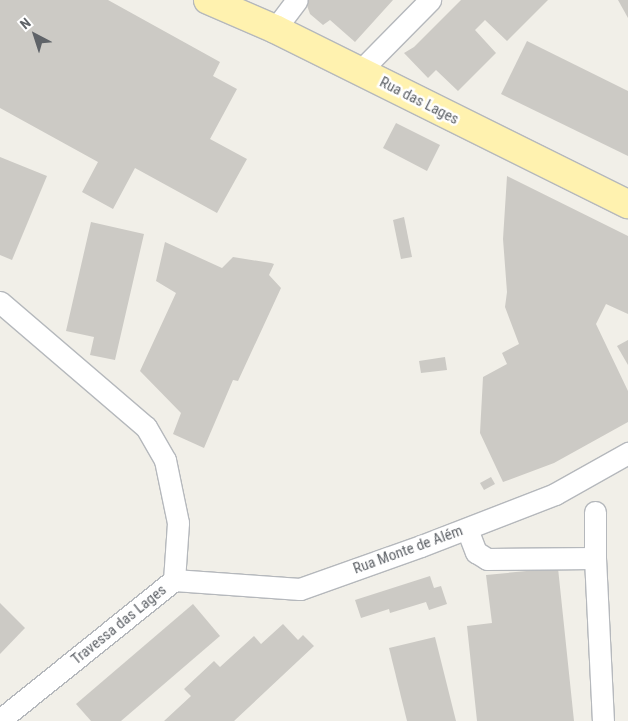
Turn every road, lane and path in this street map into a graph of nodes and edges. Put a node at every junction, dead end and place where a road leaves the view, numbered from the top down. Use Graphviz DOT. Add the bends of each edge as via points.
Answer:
graph roads {
  1 [pos="208,0"];
  2 [pos="297,0"];
  3 [pos="430,0"];
  4 [pos="275,29"];
  5 [pos="360,72"];
  6 [pos="628,204"];
  7 [pos="0,302"];
  8 [pos="628,454"];
  9 [pos="595,512"];
  10 [pos="467,529"];
  11 [pos="595,558"];
  12 [pos="174,580"];
  13 [pos="0,720"];
  14 [pos="603,721"];
  1 -- 4 [label="main road, Rua das Lages"];
  2 -- 4 [label="street"];
  3 -- 5 [label="street"];
  4 -- 5 [label="main road, Rua das Lages"];
  5 -- 6 [label="main road, Rua das Lages"];
  7 -- 12 [label="street, Travessa das Lages" via="146,427 165,460 178,523"];
  8 -- 10 [label="street, Rua Monte de Além" via="555,494"];
  9 -- 11 [label="street"];
  10 -- 11 [label="street" via="476,552 487,559"];
  10 -- 12 [label="street, Rua Monte de Além" via="300,589"];
  11 -- 14 [label="street"];
  12 -- 13 [label="street, Travessa das Lages"];
}
